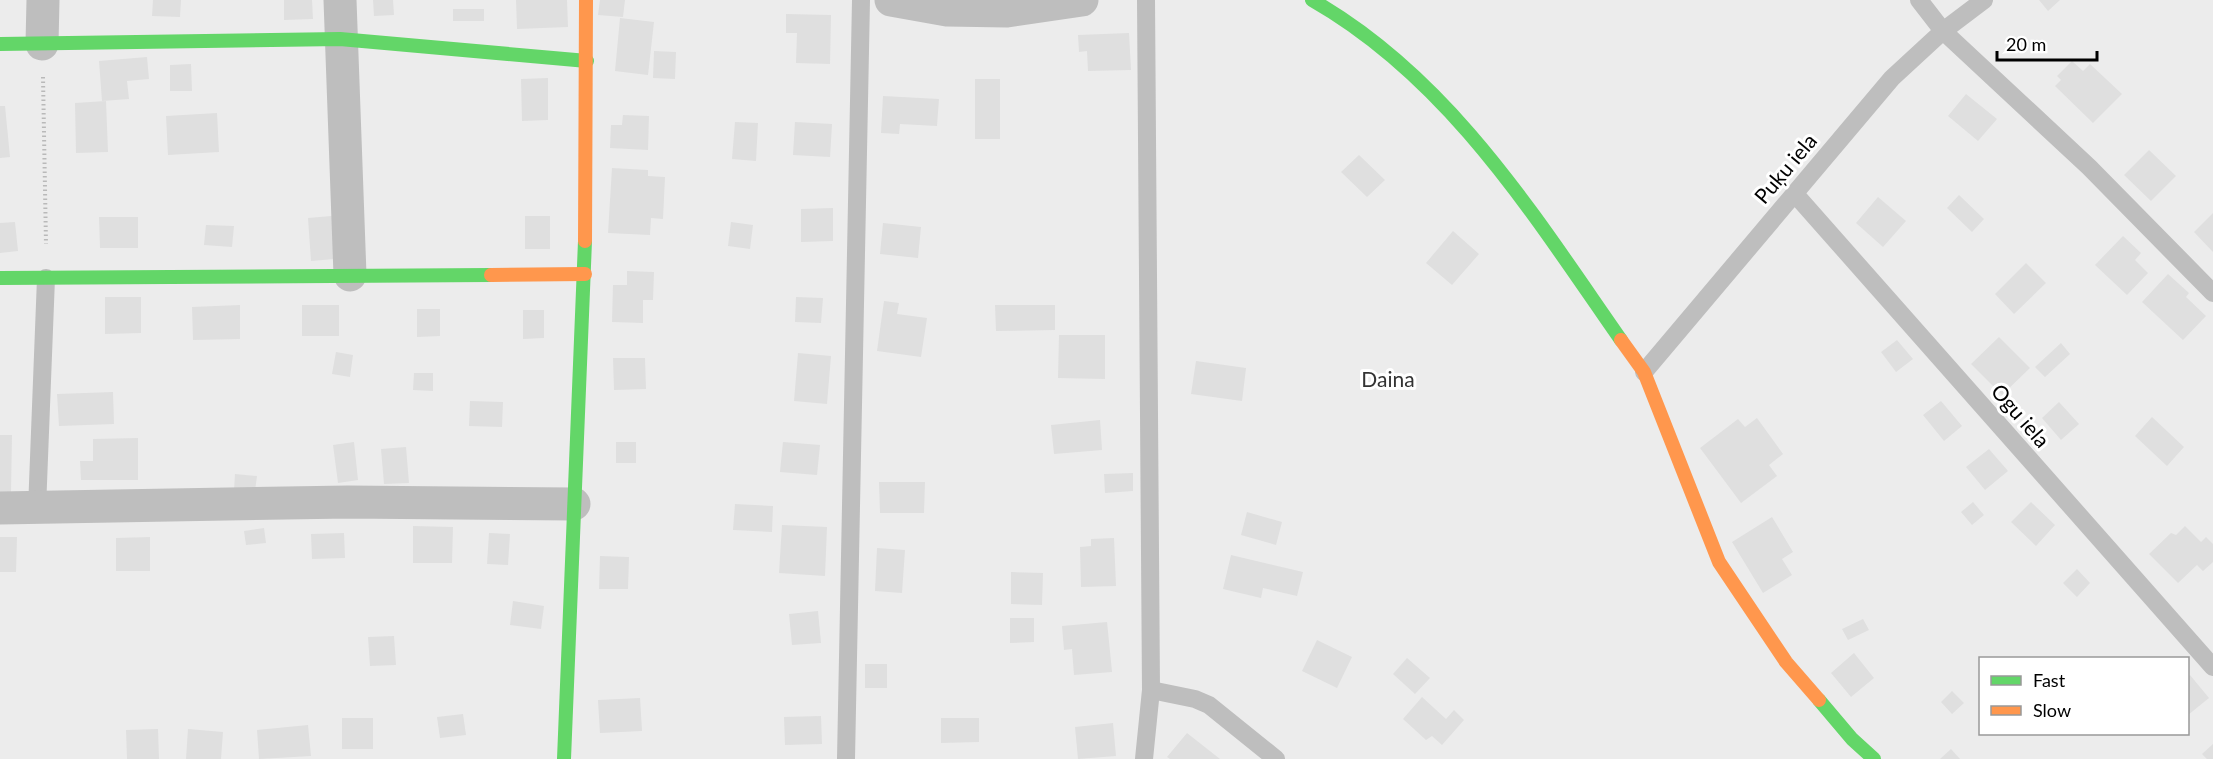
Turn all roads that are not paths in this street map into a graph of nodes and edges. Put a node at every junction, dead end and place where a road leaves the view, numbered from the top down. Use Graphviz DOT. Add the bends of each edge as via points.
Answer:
graph roads {
  1 [pos="43,0"];
  2 [pos="340,0"];
  3 [pos="586,0"];
  4 [pos="861,0"];
  5 [pos="891,0"];
  6 [pos="1082,0"];
  7 [pos="1146,0"];
  8 [pos="1312,0"];
  9 [pos="1919,0"];
  10 [pos="1984,0"];
  11 [pos="1942,31"];
  12 [pos="340,39"];
  13 [pos="0,44"];
  14 [pos="42,44"];
  15 [pos="587,61"];
  16 [pos="1795,194"];
  17 [pos="585,274"];
  18 [pos="350,275"];
  19 [pos="0,278"];
  20 [pos="46,278"];
  21 [pos="2213,293"];
  22 [pos="1644,372"];
  23 [pos="574,504"];
  24 [pos="0,508"];
  25 [pos="37,508"];
  26 [pos="2213,667"];
  27 [pos="1152,690"];
  28 [pos="564,759"];
  29 [pos="846,759"];
  30 [pos="1144,759"];
  31 [pos="1276,759"];
  32 [pos="1874,759"];
  1 -- 14 [label="street"];
  2 -- 12 [label="street"];
  3 -- 15 [label="street"];
  4 -- 29 [label="lane"];
  5 -- 6 [label="street" via="947,10 1007,11"];
  7 -- 27 [label="lane"];
  8 -- 22 [label="street" via="1347,20 1423,82 1506,175"];
  9 -- 11 [label="lane"];
  10 -- 11 [label="lane, Puķu iela"];
  11 -- 16 [label="lane, Puķu iela" via="1892,78"];
  11 -- 21 [label="lane" via="2089,167"];
  12 -- 14 [label="street"];
  12 -- 15 [label="street"];
  12 -- 18 [label="street"];
  13 -- 14 [label="street"];
  15 -- 17 [label="street"];
  16 -- 22 [label="lane, Puķu iela"];
  16 -- 26 [label="lane, Ogu iela"];
  17 -- 18 [label="street"];
  17 -- 23 [label="street"];
  18 -- 20 [label="street"];
  19 -- 20 [label="street"];
  20 -- 25 [label="lane"];
  22 -- 32 [label="street" via="1719,562 1786,662"];
  23 -- 25 [label="street" via="348,502"];
  23 -- 28 [label="street"];
  24 -- 25 [label="street"];
  27 -- 30 [label="lane"];
  27 -- 31 [label="lane" via="1209,705"];
}
